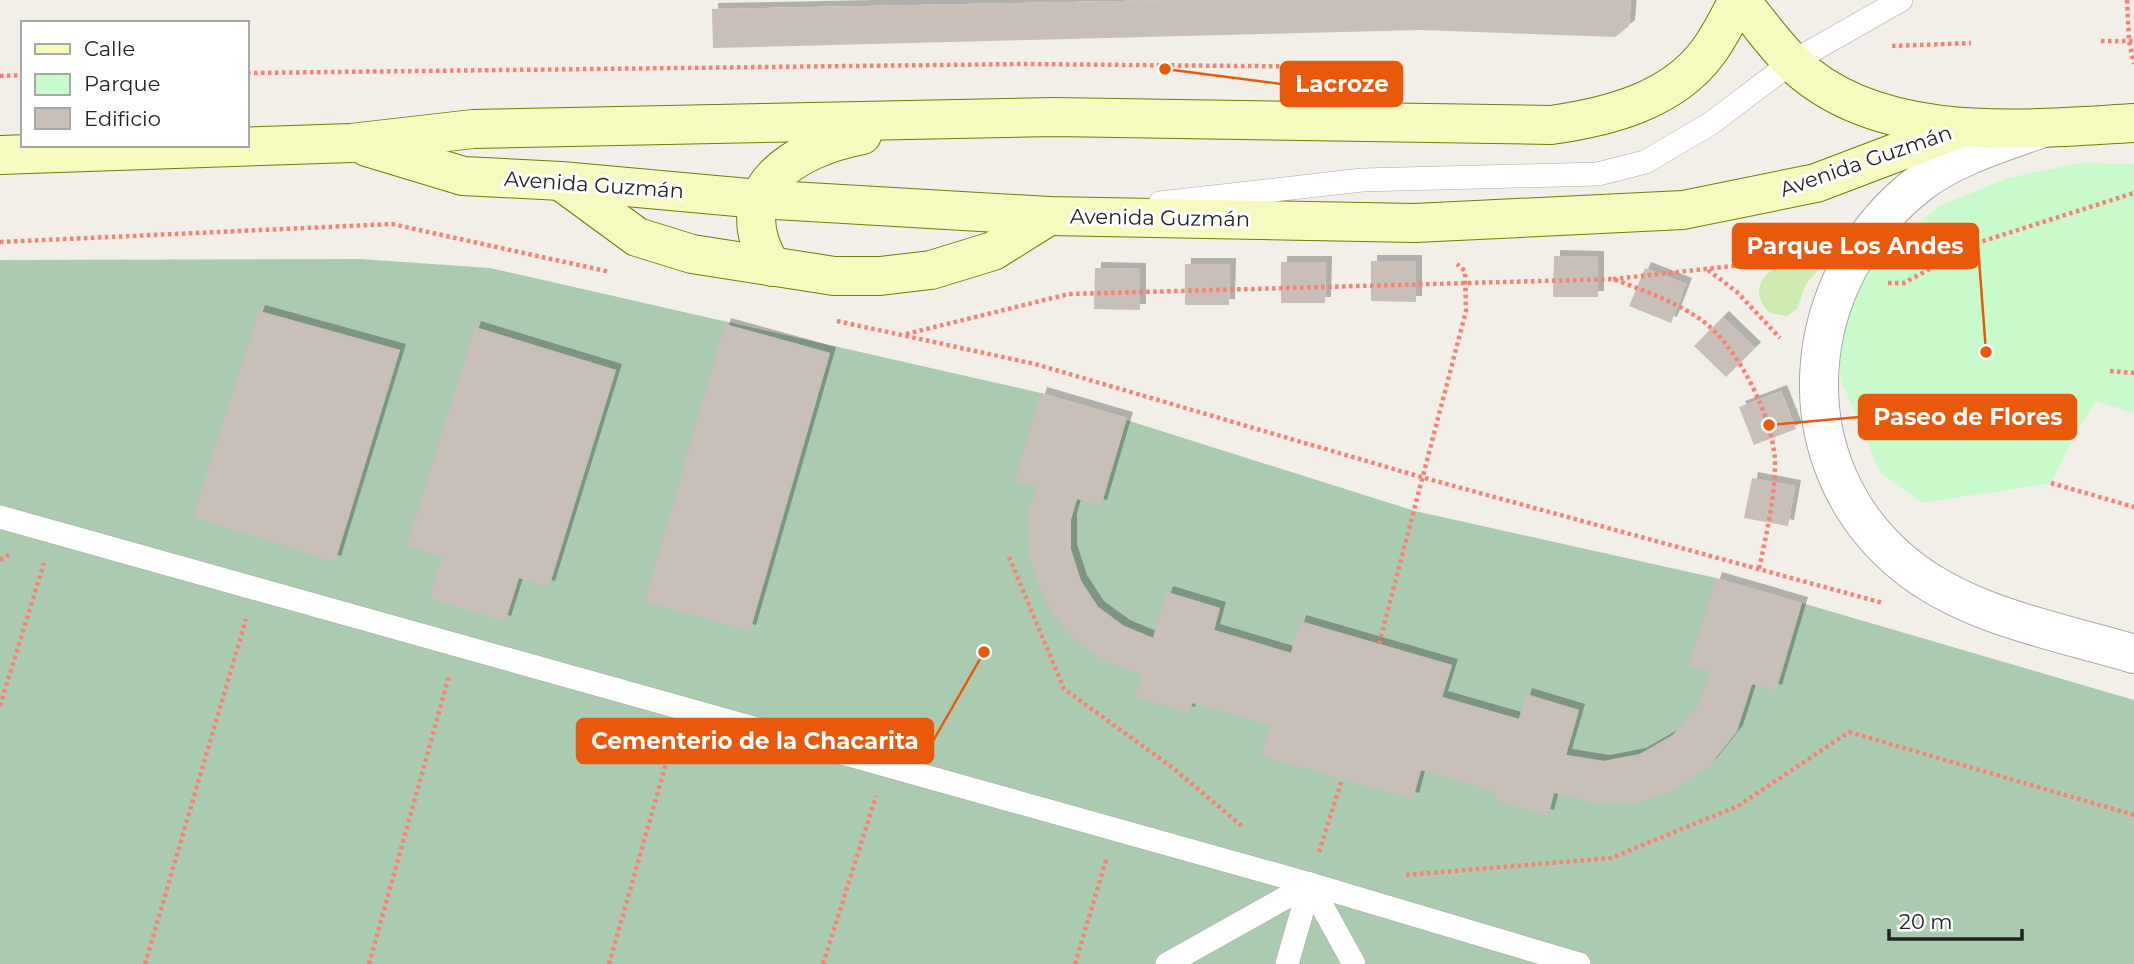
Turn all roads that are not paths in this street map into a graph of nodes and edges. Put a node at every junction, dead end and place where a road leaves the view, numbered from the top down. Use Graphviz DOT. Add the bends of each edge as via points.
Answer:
graph roads {
  1 [pos="1739,0"];
  2 [pos="1901,0"];
  3 [pos="1792,62"];
  4 [pos="939,120"];
  5 [pos="2134,123"];
  6 [pos="1961,128"];
  7 [pos="2043,128"];
  8 [pos="351,143"];
  9 [pos="234,147"];
  10 [pos="248,147"];
  11 [pos="0,155"];
  12 [pos="561,181"];
  13 [pos="759,199"];
  14 [pos="1049,216"];
  15 [pos="772,267"];
  16 [pos="0,517"];
  17 [pos="2134,653"];
  18 [pos="1310,884"];
  19 [pos="1167,964"];
  20 [pos="1287,964"];
  21 [pos="1354,964"];
  22 [pos="1579,964"];
  1 -- 3 [label="main road"];
  1 -- 4 [label="main road, Avenida Guzmán" via="1708,52 1683,77 1647,100 1602,118 1551,125 1054,117"];
  2 -- 3 [label="lane"];
  3 -- 6 [label="main road" via="1828,90 1860,104"];
  3 -- 14 [label="lane" via="1699,131 1645,162 1598,174 1362,180"];
  4 -- 8 [label="main road, Avenida Guzmán" via="472,129"];
  4 -- 13 [label="main road" via="834,141 800,155 773,176"];
  5 -- 7 [label="main road"];
  6 -- 7 [label="main road"];
  6 -- 14 [label="main road, Avenida Guzmán" via="1816,183 1683,211 1415,223"];
  7 -- 17 [label="street, Avenida Guzmán" via="1979,151 1921,182 1873,227 1838,283 1825,323 1819,407 1844,488 1866,523 1903,564 1949,594"];
  8 -- 10 [label="main road, Avenida Guzmán"];
  8 -- 12 [label="main road, Avenida Guzmán" via="463,176"];
  9 -- 11 [label="main road, Avenida Guzmán"];
  12 -- 13 [label="main road, Avenida Guzmán"];
  12 -- 15 [label="main road" via="637,237 692,254"];
  13 -- 14 [label="main road, Avenida Guzmán"];
  13 -- 15 [label="main road" via="755,224 759,247"];
  14 -- 15 [label="main road" via="993,251 931,270 834,276"];
  16 -- 18 [label="lane"];
  18 -- 19 [label="lane"];
  18 -- 20 [label="lane"];
  18 -- 21 [label="lane"];
  18 -- 22 [label="lane"];
}
